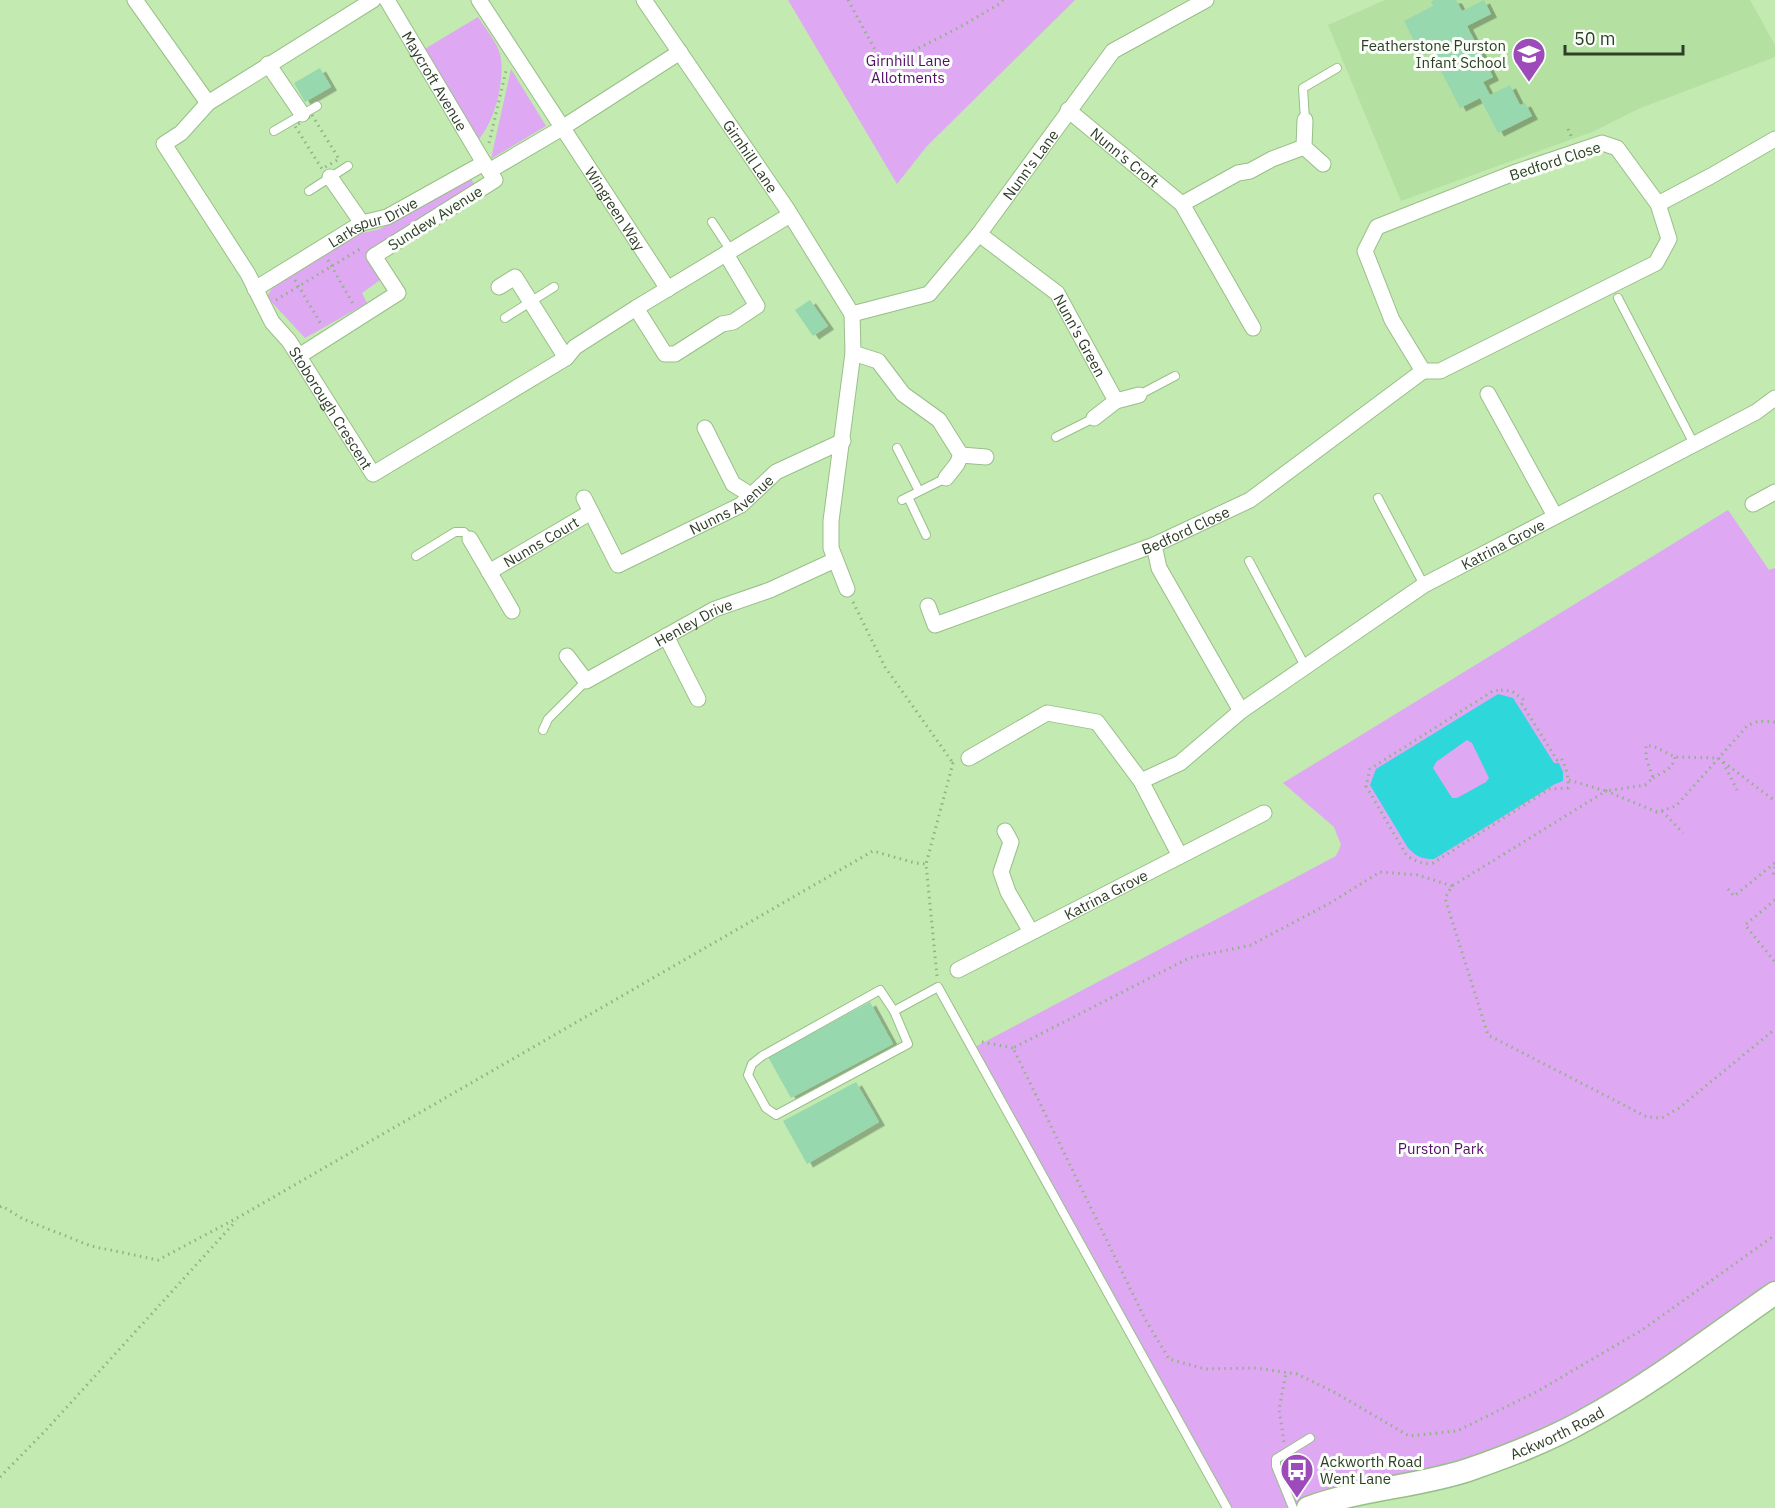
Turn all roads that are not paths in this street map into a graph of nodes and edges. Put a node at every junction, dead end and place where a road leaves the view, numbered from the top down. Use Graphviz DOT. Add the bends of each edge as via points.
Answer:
graph roads {
  1 [pos="135,0"];
  2 [pos="373,0"];
  3 [pos="387,0"];
  4 [pos="479,0"];
  5 [pos="644,0"];
  6 [pos="1206,0"];
  7 [pos="680,52"];
  8 [pos="268,64"];
  9 [pos="1337,68"];
  10 [pos="208,103"];
  11 [pos="317,106"];
  12 [pos="1068,110"];
  13 [pos="307,115"];
  14 [pos="1305,120"];
  15 [pos="562,128"];
  16 [pos="274,131"];
  17 [pos="1775,139"];
  18 [pos="1304,147"];
  19 [pos="1323,164"];
  20 [pos="348,166"];
  21 [pos="487,167"];
  22 [pos="330,177"];
  23 [pos="309,191"];
  24 [pos="1182,204"];
  25 [pos="1658,204"];
  26 [pos="790,215"];
  27 [pos="712,222"];
  28 [pos="362,223"];
  29 [pos="979,234"];
  30 [pos="729,252"];
  31 [pos="499,287"];
  32 [pos="554,287"];
  33 [pos="255,289"];
  34 [pos="668,289"];
  35 [pos="1618,298"];
  36 [pos="531,302"];
  37 [pos="636,308"];
  38 [pos="852,314"];
  39 [pos="505,318"];
  40 [pos="1253,328"];
  41 [pos="853,353"];
  42 [pos="299,356"];
  43 [pos="566,358"];
  44 [pos="1423,371"];
  45 [pos="1175,376"];
  46 [pos="1488,394"];
  47 [pos="1139,395"];
  48 [pos="1775,398"];
  49 [pos="1116,401"];
  50 [pos="1094,418"];
  51 [pos="705,428"];
  52 [pos="1056,437"];
  53 [pos="843,441"];
  54 [pos="1694,444"];
  55 [pos="897,447"];
  56 [pos="961,455"];
  57 [pos="986,458"];
  58 [pos="946,478"];
  59 [pos="919,491"];
  60 [pos="1775,492"];
  61 [pos="751,495"];
  62 [pos="1378,498"];
  63 [pos="1753,504"];
  64 [pos="1556,516"];
  65 [pos="926,535"];
  66 [pos="470,539"];
  67 [pos="1155,545"];
  68 [pos="416,556"];
  69 [pos="835,560"];
  70 [pos="1249,561"];
  71 [pos="618,565"];
  72 [pos="489,572"];
  73 [pos="1424,585"];
  74 [pos="847,589"];
  75 [pos="928,606"];
  76 [pos="512,610"];
  77 [pos="666,636"];
  78 [pos="567,656"];
  79 [pos="1305,666"];
  80 [pos="586,681"];
  81 [pos="698,699"];
  82 [pos="1241,711"];
  83 [pos="543,730"];
  84 [pos="969,759"];
  85 [pos="1141,781"];
  86 [pos="1264,813"];
  87 [pos="1005,831"];
  88 [pos="1180,856"];
  89 [pos="1031,932"];
  90 [pos="958,970"];
  91 [pos="894,1011"];
  92 [pos="1775,1293"];
  93 [pos="1310,1438"];
  94 [pos="1227,1508"];
  95 [pos="1293,1508"];
  96 [pos="1308,1508"];
  1 -- 10 [label="street"];
  2 -- 8 [label="street, Stoborough Crescent"];
  3 -- 21 [label="street, Maycroft Avenue"];
  4 -- 15 [label="street, Wingreen Way"];
  5 -- 7 [label="street, Girnhill Lane"];
  6 -- 12 [label="street, Nunn's Lane" via="1113,51"];
  7 -- 15 [label="street, Sundew Avenue"];
  7 -- 26 [label="street, Girnhill Lane"];
  8 -- 10 [label="street, Stoborough Crescent"];
  8 -- 13 [label="street"];
  9 -- 14 [label="lane" via="1303,87"];
  10 -- 33 [label="street, Stoborough Crescent" via="181,133 164,144"];
  11 -- 13 [label="lane"];
  12 -- 24 [label="street, Nunn's Croft"];
  12 -- 29 [label="street, Nunn's Lane"];
  13 -- 16 [label="lane"];
  14 -- 18 [label="street"];
  15 -- 21 [label="street, Sundew Avenue"];
  15 -- 34 [label="street, Wingreen Way"];
  17 -- 25 [label="street"];
  18 -- 19 [label="street"];
  18 -- 24 [label="street" via="1238,173"];
  20 -- 22 [label="lane"];
  21 -- 28 [label="street, Larkspur Drive" via="387,217"];
  21 -- 42 [label="street, Sundew Avenue" via="495,180 374,256 398,293"];
  22 -- 23 [label="lane"];
  22 -- 28 [label="street"];
  24 -- 40 [label="street, Nunn's Croft"];
  25 -- 44 [label="street, Bedford Close" via="1669,239 1656,263 1440,371"];
  25 -- 44 [label="street, Bedford Close" via="1617,148 1602,143 1377,227 1365,250 1392,320"];
  26 -- 30 [label="street, Stoborough Crescent"];
  26 -- 38 [label="street, Girnhill Lane"];
  27 -- 30 [label="lane"];
  28 -- 33 [label="street, Larkspur Drive"];
  29 -- 38 [label="street, Nunn's Lane" via="929,294"];
  29 -- 49 [label="street, Nunn's Green" via="1057,293"];
  30 -- 34 [label="street, Stoborough Crescent"];
  30 -- 37 [label="street" via="757,306 733,322 722,324 675,354 664,354"];
  31 -- 36 [label="street" via="515,277"];
  32 -- 36 [label="lane"];
  33 -- 42 [label="street, Stoborough Crescent" via="272,322"];
  34 -- 37 [label="street, Stoborough Crescent"];
  35 -- 54 [label="lane"];
  36 -- 39 [label="lane"];
  36 -- 43 [label="street"];
  37 -- 43 [label="street, Stoborough Crescent" via="575,347"];
  38 -- 41 [label="street"];
  41 -- 53 [label="street"];
  41 -- 56 [label="street" via="878,361 903,394 939,420"];
  42 -- 43 [label="street, Stoborough Crescent" via="373,474"];
  44 -- 67 [label="street, Bedford Close" via="1250,500"];
  45 -- 47 [label="lane"];
  46 -- 64 [label="street"];
  47 -- 49 [label="street"];
  48 -- 54 [label="street, Katrina Grove"];
  49 -- 50 [label="street"];
  50 -- 52 [label="lane"];
  51 -- 61 [label="street" via="733,484"];
  53 -- 61 [label="street, Nunns Avenue" via="776,472"];
  53 -- 69 [label="street" via="831,521"];
  54 -- 64 [label="street, Katrina Grove"];
  55 -- 59 [label="lane"];
  56 -- 57 [label="street"];
  56 -- 58 [label="street"];
  58 -- 59 [label="lane"];
  59 -- 65 [label="lane" via="905,498"];
  60 -- 63 [label="street"];
  61 -- 71 [label="street, Nunns Avenue" via="741,505"];
  62 -- 73 [label="lane"];
  64 -- 73 [label="street, Katrina Grove"];
  66 -- 68 [label="lane" via="464,532 455,532"];
  66 -- 72 [label="street, Nunns Court"];
  67 -- 75 [label="street, Bedford Close" via="935,625"];
  67 -- 82 [label="street" via="1159,568"];
  69 -- 74 [label="street"];
  69 -- 77 [label="street, Henley Drive" via="770,590 715,609"];
  70 -- 79 [label="lane"];
  71 -- 72 [label="street, Nunns Court" via="588,505"];
  72 -- 76 [label="street, Nunns Court"];
  73 -- 79 [label="street, Katrina Grove"];
  77 -- 80 [label="street, Henley Drive"];
  77 -- 81 [label="street"];
  78 -- 80 [label="street"];
  79 -- 82 [label="street, Katrina Grove"];
  80 -- 83 [label="lane" via="548,719"];
  82 -- 85 [label="street, Katrina Grove" via="1180,763"];
  84 -- 85 [label="street" via="1047,713 1097,722"];
  85 -- 88 [label="street"];
  86 -- 88 [label="street, Katrina Grove"];
  87 -- 89 [label="street" via="1011,842 1001,873"];
  88 -- 89 [label="street, Katrina Grove"];
  89 -- 90 [label="street, Katrina Grove"];
  91 -- 91 [label="lane" via="880,990 762,1056 752,1064 748,1075 766,1108 776,1114 908,1044"];
  91 -- 94 [label="lane" via="938,987"];
  92 -- 96 [label="main road, Ackworth Road" via="1633,1392 1559,1434 1466,1470"];
  93 -- 95 [label="lane" via="1276,1459"];
}
